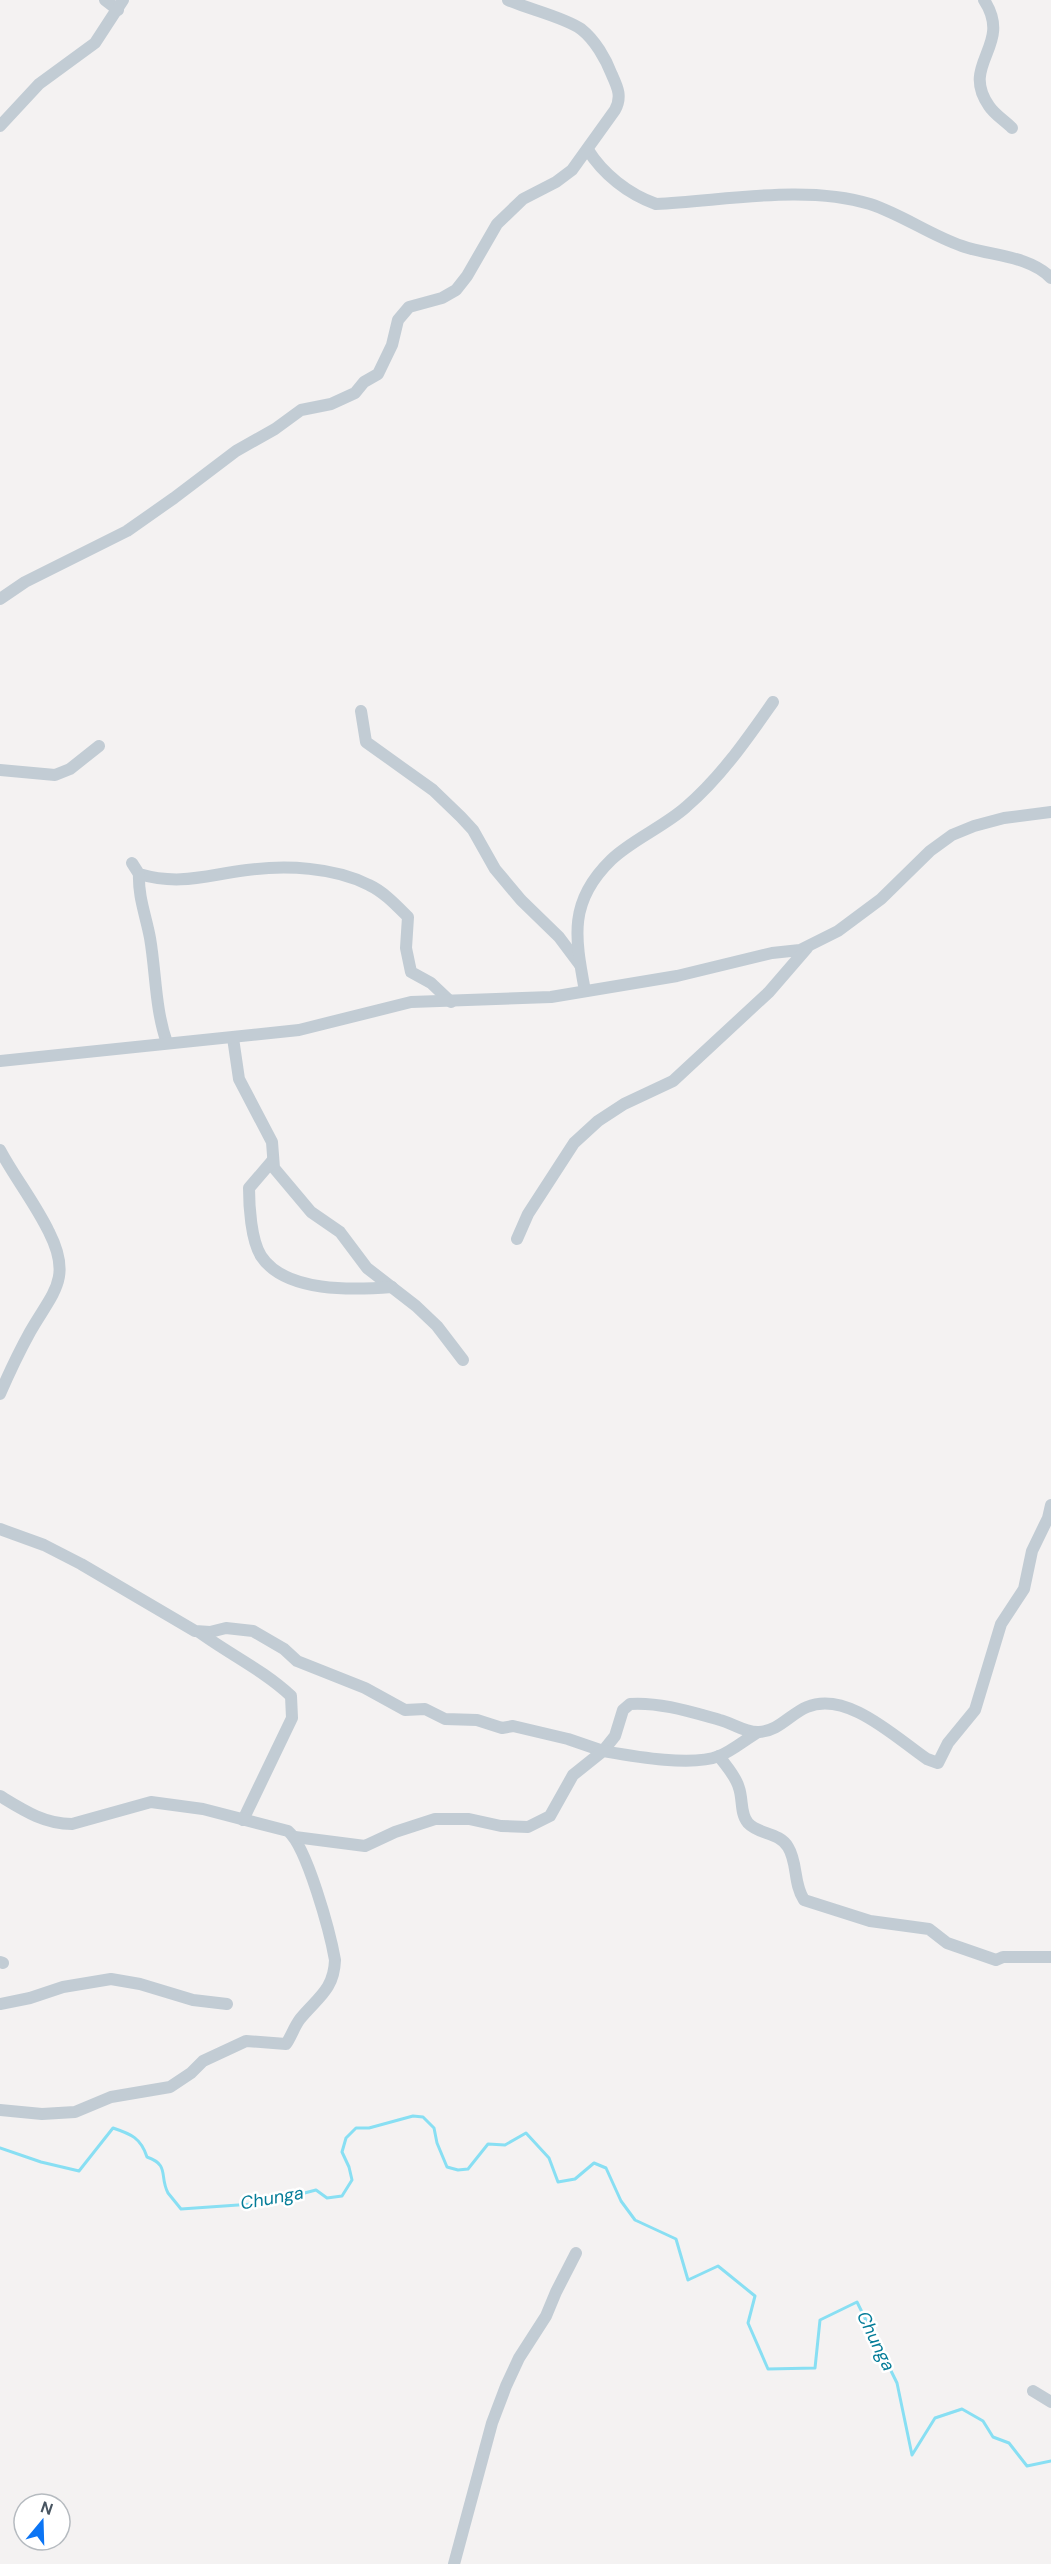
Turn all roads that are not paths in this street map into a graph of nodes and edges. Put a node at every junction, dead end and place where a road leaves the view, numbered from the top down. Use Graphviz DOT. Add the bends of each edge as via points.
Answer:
graph roads {
  1 [pos="105,0"];
  2 [pos="508,0"];
  3 [pos="984,0"];
  4 [pos="120,5"];
  5 [pos="0,126"];
  6 [pos="1012,128"];
  7 [pos="588,150"];
  8 [pos="1051,278"];
  9 [pos="0,599"];
  10 [pos="773,702"];
  11 [pos="361,711"];
  12 [pos="99,746"];
  13 [pos="0,770"];
  14 [pos="1051,812"];
  15 [pos="132,863"];
  16 [pos="139,874"];
  17 [pos="808,947"];
  18 [pos="580,965"];
  19 [pos="585,991"];
  20 [pos="451,1002"];
  21 [pos="233,1038"];
  22 [pos="167,1042"];
  23 [pos="0,1061"];
  24 [pos="0,1150"];
  25 [pos="273,1160"];
  26 [pos="517,1239"];
  27 [pos="392,1287"];
  28 [pos="463,1360"];
  29 [pos="0,1394"];
  30 [pos="1051,1505"];
  31 [pos="0,1529"];
  32 [pos="198,1632"];
  33 [pos="758,1732"];
  34 [pos="603,1751"];
  35 [pos="719,1756"];
  36 [pos="0,1796"];
  37 [pos="243,1820"];
  38 [pos="295,1838"];
  39 [pos="1051,1957"];
  40 [pos="0,2004"];
  41 [pos="226,2004"];
  42 [pos="0,2110"];
  43 [pos="576,2253"];
  44 [pos="1033,2391"];
  45 [pos="1051,2402"];
  46 [pos="454,2564"];
  1 -- 4 [label="street"];
  2 -- 7 [label="street" via="580,29 608,65 620,101"];
  3 -- 6 [label="street" via="995,24 980,66 979,85 989,106"];
  4 -- 5 [label="street" via="95,43 39,84"];
  7 -- 8 [label="street" via="610,176 643,200 656,204 741,197 839,197 899,214 948,241 1025,263"];
  7 -- 9 [label="street" via="572,170 507,212 456,290 409,308 399,320 378,374 355,393 331,404 302,410 236,451 127,531 25,582"];
  10 -- 18 [label="street" via="743,746 698,796 612,859 585,894 576,938"];
  11 -- 18 [label="street" via="366,742 433,790 461,817 495,869 559,936"];
  12 -- 13 [label="street" via="55,776"];
  14 -- 17 [label="street" via="1004,818 952,835 881,899 838,931"];
  15 -- 16 [label="street"];
  16 -- 20 [label="street" via="163,881 278,868 335,872 370,885 408,917 406,948 411,972"];
  16 -- 22 [label="street" via="138,892 150,937 160,1023"];
  17 -- 19 [label="street" via="677,976"];
  17 -- 26 [label="street" via="769,992 673,1081 624,1104 574,1143 528,1214"];
  18 -- 19 [label="street"];
  19 -- 20 [label="street" via="551,997"];
  20 -- 21 [label="street" via="411,1002 299,1030"];
  21 -- 22 [label="street"];
  21 -- 25 [label="street" via="239,1079 272,1142"];
  22 -- 23 [label="street"];
  24 -- 29 [label="street" via="50,1233 60,1262 59,1283 51,1301 30,1331"];
  25 -- 27 [label="street" via="274,1168 311,1212 340,1232 367,1268"];
  25 -- 27 [label="street" via="249,1188 249,1207 261,1256 278,1272 306,1285"];
  27 -- 28 [label="street" via="437,1326"];
  30 -- 33 [label="street" via="1032,1551 1024,1589 1001,1624 975,1710 948,1743 938,1763 858,1710 844,1706 816,1704 782,1725"];
  31 -- 32 [label="street" via="44,1545"];
  32 -- 34 [label="street" via="226,1628 253,1631 297,1661 365,1688 405,1710 425,1709 445,1719 477,1720 502,1728 513,1726"];
  32 -- 37 [label="street" via="291,1696 292,1718"];
  33 -- 34 [label="street" via="661,1706 630,1704 623,1710 615,1736"];
  33 -- 35 [label="street"];
  34 -- 35 [label="street" via="680,1760"];
  34 -- 38 [label="street" via="573,1775 550,1816 528,1827 443,1819 427,1820 365,1846"];
  35 -- 39 [label="street" via="738,1783 744,1818 750,1826 782,1840 788,1847 804,1900 870,1921 929,1929 947,1943 996,1960"];
  36 -- 37 [label="street" via="58,1824 72,1824 151,1802 203,1809"];
  37 -- 38 [label="street" via="288,1831"];
  38 -- 42 [label="street" via="307,1863 336,1960 329,1986 297,2022 286,2044 246,2042 203,2061 170,2087 111,2097 75,2112"];
  40 -- 41 [label="street" via="111,1978 193,2000"];
  43 -- 46 [label="street" via="506,2386 492,2423"];
  44 -- 45 [label="street"];
}
